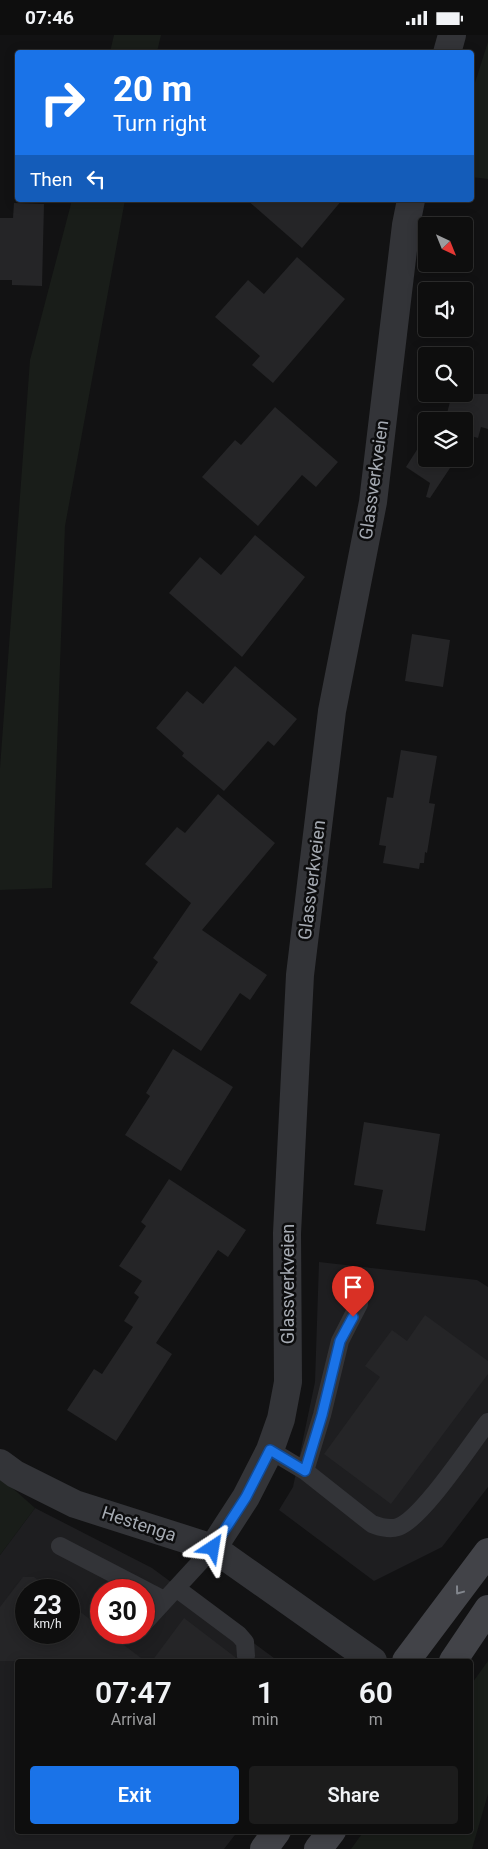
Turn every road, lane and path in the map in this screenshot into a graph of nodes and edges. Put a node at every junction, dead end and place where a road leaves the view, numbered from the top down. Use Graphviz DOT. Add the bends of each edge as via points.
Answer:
graph roads {
  1 [pos="452,35"];
  2 [pos="448,50"];
  3 [pos="411,202"];
  4 [pos="359,1304"];
  5 [pos="488,1422"];
  6 [pos="270,1450"];
  7 [pos="0,1463"];
  8 [pos="305,1471"];
  9 [pos="60,1547"];
  10 [pos="213,1548"];
  11 [pos="488,1552"];
  12 [pos="170,1594"];
  13 [pos="488,1609"];
  14 [pos="155,1611"];
  15 [pos="246,1656"];
  16 [pos="370,1659"];
  17 [pos="408,1659"];
  18 [pos="454,1659"];
  19 [pos="275,1834"];
  20 [pos="330,1834"];
  21 [pos="264,1849"];
  22 [pos="318,1849"];
  1 -- 2 [label="street"];
  3 -- 6 [label="street, Glassverkveien" via="373,502 332,711 300,975 287,1233 288,1382 281,1419"];
  4 -- 8 [label="lane" via="340,1341"];
  5 -- 8 [label="lane" via="416,1516 398,1527 384,1529 372,1525"];
  6 -- 8 [label="lane"];
  6 -- 10 [label="street, Glassverkveien" via="246,1497"];
  7 -- 10 [label="street, Hestenga" via="15,1475 75,1503"];
  9 -- 12 [label="lane"];
  10 -- 12 [label="lane"];
  10 -- 16 [label="street, Hestenga"];
  11 -- 17 [label="main road, one-way"];
  12 -- 14 [label="lane"];
  12 -- 15 [label="lane" via="239,1635 245,1643"];
  13 -- 18 [label="main road"];
  19 -- 21 [label="main road"];
  20 -- 22 [label="main road"];
}
